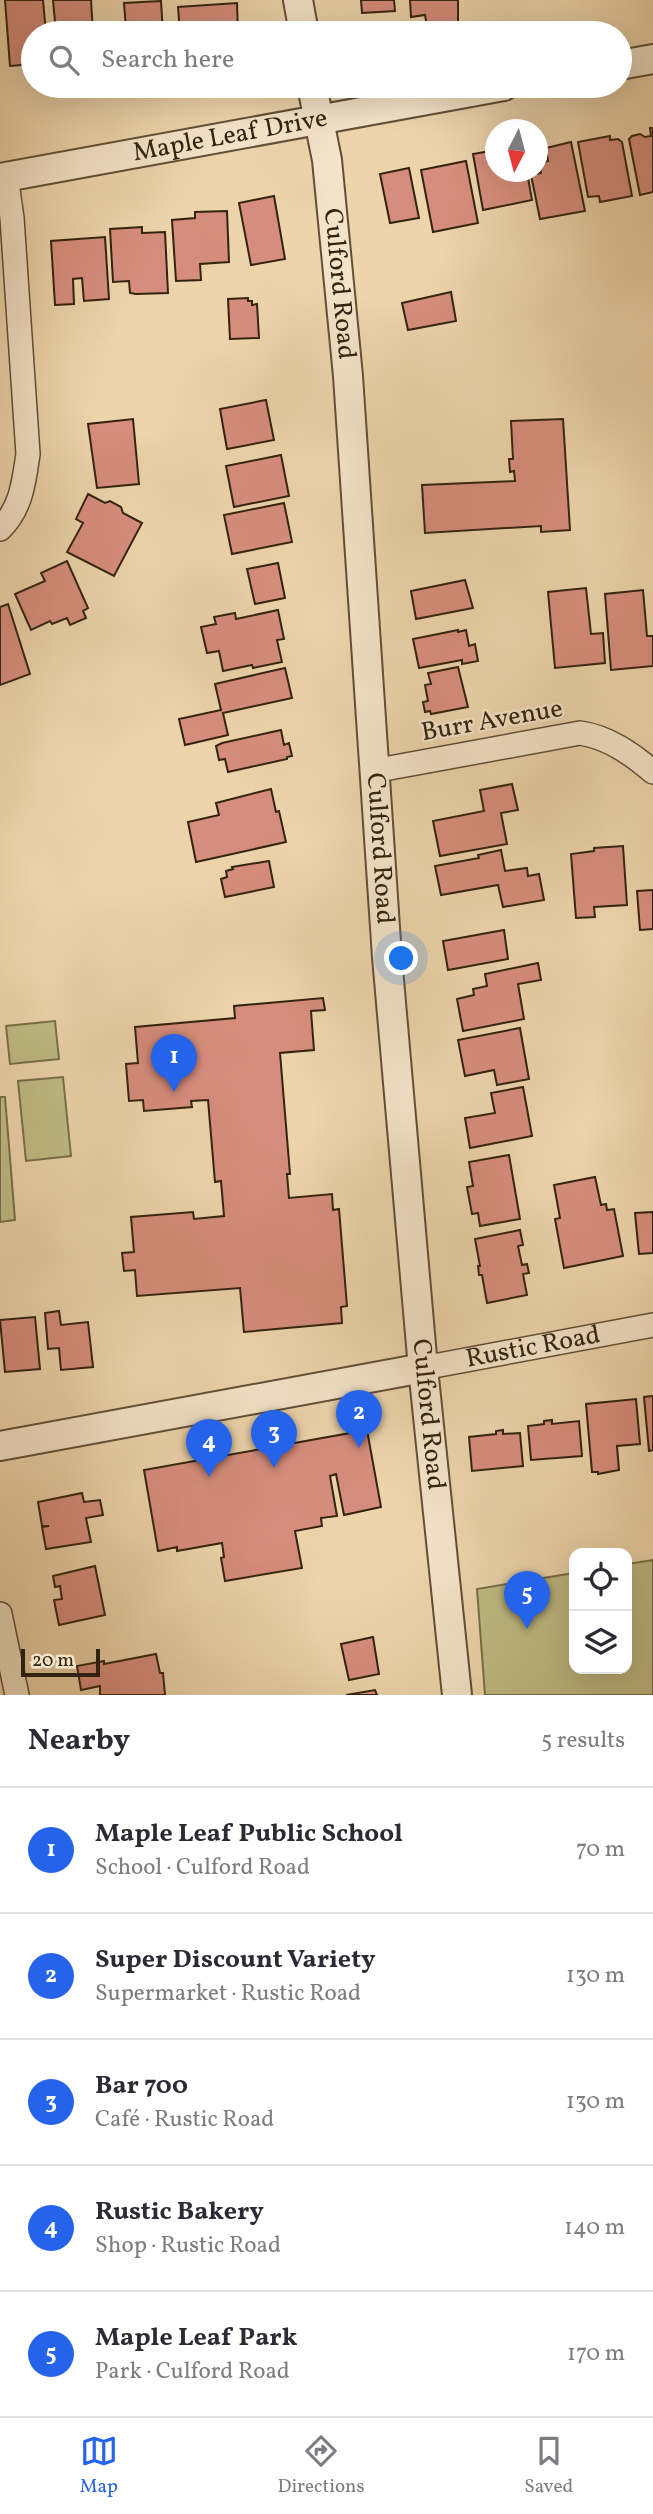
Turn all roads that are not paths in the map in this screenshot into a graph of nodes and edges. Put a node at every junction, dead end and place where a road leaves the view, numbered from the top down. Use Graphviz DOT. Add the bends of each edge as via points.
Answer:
graph roads {
  1 [pos="298,0"];
  2 [pos="302,21"];
  3 [pos="653,58"];
  4 [pos="632,62"];
  5 [pos="314,98"];
  6 [pos="441,98"];
  7 [pos="319,121"];
  8 [pos="3,177"];
  9 [pos="0,529"];
  10 [pos="373,771"];
  11 [pos="653,772"];
  12 [pos="653,1325"];
  13 [pos="423,1368"];
  14 [pos="0,1446"];
  15 [pos="0,1614"];
  16 [pos="17,1695"];
  17 [pos="457,1695"];
  1 -- 2 [label="street"];
  3 -- 4 [label="street"];
  5 -- 7 [label="street, Culford Road"];
  6 -- 7 [label="street, Maple Leaf Drive"];
  7 -- 8 [label="street, Maple Leaf Drive"];
  7 -- 10 [label="street, Culford Road" via="327,160 348,376"];
  8 -- 9 [label="street" via="12,218 28,454 23,492"];
  10 -- 11 [label="street, Burr Avenue" via="580,733 615,744"];
  10 -- 13 [label="street, Culford Road"];
  12 -- 13 [label="street, Rustic Road"];
  13 -- 14 [label="street, Rustic Road"];
  13 -- 17 [label="street, Culford Road"];
  15 -- 16 [label="street"];
}
